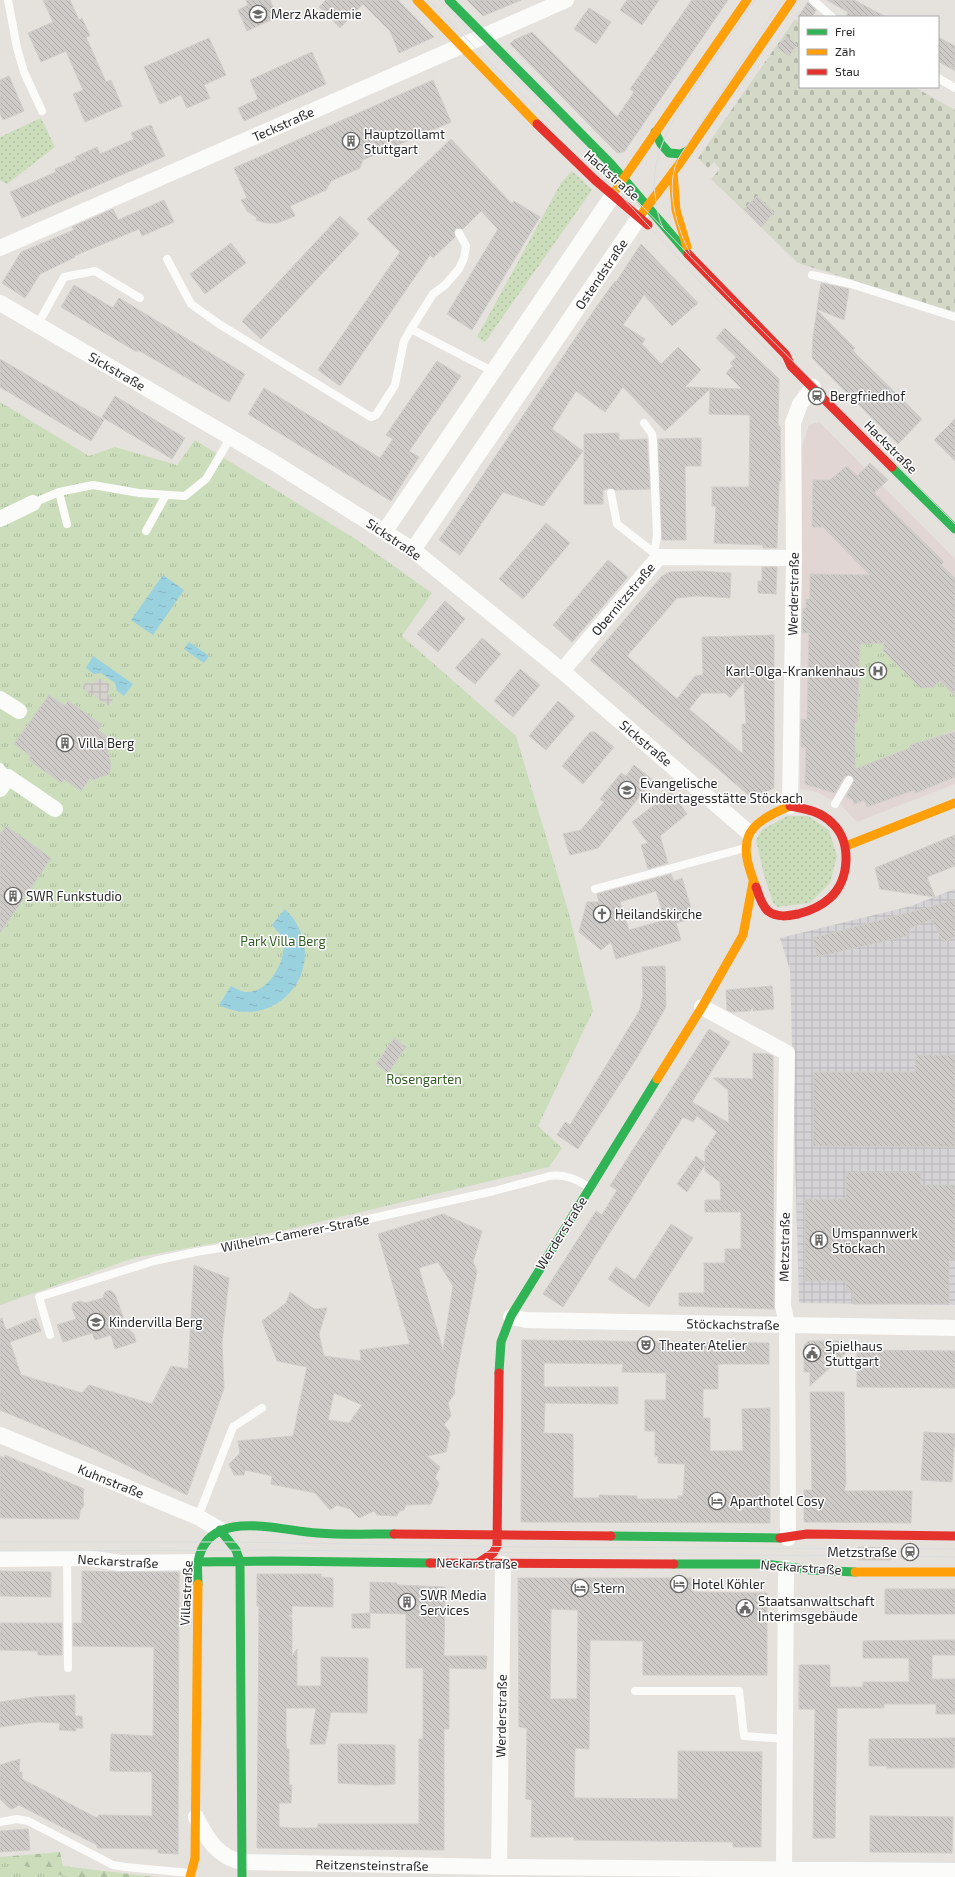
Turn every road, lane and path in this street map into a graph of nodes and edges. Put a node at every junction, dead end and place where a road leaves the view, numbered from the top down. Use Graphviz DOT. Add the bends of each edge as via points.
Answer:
graph roads {
  1 [pos="8,0"];
  2 [pos="417,0"];
  3 [pos="449,0"];
  4 [pos="566,0"];
  5 [pos="747,0"];
  6 [pos="792,0"];
  7 [pos="812,0"];
  8 [pos="831,16"];
  9 [pos="485,36"];
  10 [pos="462,46"];
  11 [pos="939,79"];
  12 [pos="955,88"];
  13 [pos="42,111"];
  14 [pos="655,132"];
  15 [pos="689,150"];
  16 [pos="673,172"];
  17 [pos="623,178"];
  18 [pos="613,195"];
  19 [pos="643,211"];
  20 [pos="459,233"];
  21 [pos="656,234"];
  22 [pos="0,248"];
  23 [pos="167,259"];
  24 [pos="698,265"];
  25 [pos="812,275"];
  26 [pos="140,298"];
  27 [pos="3,304"];
  28 [pos="955,317"];
  29 [pos="38,324"];
  30 [pos="411,330"];
  31 [pos="774,357"];
  32 [pos="791,366"];
  33 [pos="494,372"];
  34 [pos="813,387"];
  35 [pos="644,423"];
  36 [pos="230,437"];
  37 [pos="59,492"];
  38 [pos="611,493"];
  39 [pos="166,495"];
  40 [pos="33,503"];
  41 [pos="0,519"];
  42 [pos="67,524"];
  43 [pos="955,530"];
  44 [pos="146,531"];
  45 [pos="385,531"];
  46 [pos="413,550"];
  47 [pos="656,555"];
  48 [pos="794,558"];
  49 [pos="562,672"];
  50 [pos="0,699"];
  51 [pos="19,711"];
  52 [pos="3,777"];
  53 [pos="849,780"];
  54 [pos="955,803"];
  55 [pos="835,804"];
  56 [pos="790,806"];
  57 [pos="55,809"];
  58 [pos="748,832"];
  59 [pos="846,846"];
  60 [pos="745,848"];
  61 [pos="753,882"];
  62 [pos="595,889"];
  63 [pos="756,925"];
  64 [pos="745,930"];
  65 [pos="702,1007"];
  66 [pos="590,1187"];
  67 [pos="511,1317"];
  68 [pos="787,1324"];
  69 [pos="955,1328"];
  70 [pos="50,1335"];
  71 [pos="262,1408"];
  72 [pos="0,1436"];
  73 [pos="198,1517"];
  74 [pos="220,1530"];
  75 [pos="498,1534"];
  76 [pos="955,1536"];
  77 [pos="788,1538"];
  78 [pos="67,1559"];
  79 [pos="0,1560"];
  80 [pos="198,1562"];
  81 [pos="240,1562"];
  82 [pos="478,1563"];
  83 [pos="503,1564"];
  84 [pos="786,1568"];
  85 [pos="955,1572"];
  86 [pos="68,1668"];
  87 [pos="635,1691"];
  88 [pos="785,1739"];
  89 [pos="196,1816"];
  90 [pos="0,1822"];
  91 [pos="499,1867"];
  92 [pos="784,1869"];
  93 [pos="242,1870"];
  94 [pos="955,1871"];
  95 [pos="191,1875"];
  1 -- 13 [label="lane" via="24,72"];
  2 -- 10 [label="street, Hackstraße"];
  3 -- 9 [label="street, Hackstraße"];
  4 -- 9 [label="street, Teckstraße"];
  5 -- 14 [label="street"];
  6 -- 15 [label="street, Ostendstraße"];
  7 -- 8 [label="lane"];
  9 -- 10 [label="street, Teckstraße"];
  9 -- 17 [label="street, Hackstraße"];
  10 -- 18 [label="street, Hackstraße" via="536,123 595,181"];
  10 -- 22 [label="street, Teckstraße"];
  11 -- 12 [label="lane"];
  14 -- 15 [label="street" via="669,153 680,154"];
  14 -- 17 [label="street"];
  15 -- 16 [label="street, Ostendstraße"];
  16 -- 19 [label="street, Ostendstraße"];
  16 -- 24 [label="street" via="673,192 680,229 686,246"];
  17 -- 18 [label="street"];
  17 -- 19 [label="street, Hackstraße"];
  18 -- 19 [label="street, Hackstraße"];
  18 -- 33 [label="street"];
  19 -- 21 [label="street, Hackstraße"];
  19 -- 24 [label="street, Hackstraße" via="663,227"];
  19 -- 46 [label="street, Ostendstraße"];
  20 -- 30 [label="lane" via="466,246 459,269 433,294"];
  23 -- 30 [label="lane" via="191,304 219,324 371,417 376,415 395,385 404,341"];
  24 -- 32 [label="street, Hackstraße" via="786,355"];
  25 -- 28 [label="lane" via="851,284"];
  26 -- 29 [label="lane" via="95,271 64,277"];
  27 -- 29 [label="street, Sickstraße"];
  29 -- 36 [label="street, Sickstraße"];
  30 -- 33 [label="lane"];
  31 -- 32 [label="street, Hackstraße"];
  32 -- 34 [label="street, Hackstraße"];
  33 -- 45 [label="street"];
  34 -- 43 [label="street, Hackstraße"];
  34 -- 48 [label="street, Werderstraße" via="800,404 793,422"];
  35 -- 47 [label="lane" via="653,440"];
  36 -- 39 [label="lane" via="206,479 185,496"];
  36 -- 45 [label="street, Sickstraße"];
  37 -- 39 [label="lane" via="93,485"];
  37 -- 40 [label="lane"];
  37 -- 42 [label="lane"];
  38 -- 47 [label="lane" via="617,524"];
  39 -- 44 [label="lane"];
  40 -- 41 [label="street"];
  45 -- 46 [label="street, Sickstraße"];
  46 -- 49 [label="street, Sickstraße"];
  47 -- 48 [label="street, Obernitzstraße"];
  47 -- 49 [label="street, Obernitzstraße"];
  48 -- 56 [label="street, Werderstraße"];
  49 -- 58 [label="street, Sickstraße"];
  50 -- 51 [label="street"];
  52 -- 57 [label="street"];
  53 -- 55 [label="lane"];
  54 -- 59 [label="street"];
  56 -- 58 [label="street" via="762,819"];
  56 -- 59 [label="street" via="814,810 825,817 838,829"];
  58 -- 60 [label="street"];
  59 -- 61 [label="street" via="844,874 840,886 820,908 810,912 795,916 771,917 764,908"];
  60 -- 61 [label="street"];
  60 -- 62 [label="lane"];
  61 -- 64 [label="street, Werderstraße"];
  63 -- 64 [label="street"];
  64 -- 65 [label="street, Werderstraße"];
  65 -- 66 [label="street, Werderstraße"];
  65 -- 68 [label="street, Metzstraße" via="787,1053 784,1306"];
  66 -- 67 [label="street, Werderstraße"];
  66 -- 70 [label="lane, Wilhelm-Camerer-Straße" via="575,1179 559,1175 550,1176 494,1191 260,1243 154,1261 39,1297"];
  67 -- 68 [label="street, Stöckachstraße" via="526,1320"];
  67 -- 75 [label="street, Werderstraße" via="500,1350"];
  68 -- 69 [label="street, Stöckachstraße"];
  68 -- 77 [label="street, Metzstraße"];
  71 -- 73 [label="lane" via="233,1427"];
  72 -- 73 [label="street, Kuhnstraße"];
  73 -- 74 [label="street, Kuhnstraße"];
  74 -- 75 [label="street, Neckarstraße" via="238,1524 317,1533"];
  74 -- 80 [label="street, Villastraße" via="207,1542"];
  74 -- 81 [label="street" via="236,1550"];
  75 -- 77 [label="street, Neckarstraße"];
  75 -- 82 [label="street, Werderstraße" via="497,1546 493,1553"];
  76 -- 77 [label="street, Neckarstraße" via="807,1534"];
  78 -- 79 [label="street, Neckarstraße"];
  78 -- 80 [label="street, Neckarstraße" via="88,1558 127,1563"];
  78 -- 86 [label="lane"];
  80 -- 81 [label="street, Neckarstraße"];
  80 -- 89 [label="street, Villastraße"];
  81 -- 82 [label="street, Neckarstraße"];
  81 -- 93 [label="street"];
  82 -- 83 [label="street, Neckarstraße"];
  83 -- 84 [label="street, Neckarstraße" via="765,1564"];
  83 -- 91 [label="street, Werderstraße"];
  84 -- 85 [label="street, Neckarstraße"];
  84 -- 88 [label="street"];
  87 -- 88 [label="lane" via="739,1691 744,1736"];
  88 -- 92 [label="street"];
  89 -- 93 [label="street, Reitzensteinstraße" via="217,1850 233,1860"];
  89 -- 95 [label="street, Villastraße" via="195,1858"];
  90 -- 95 [label="lane, Villastraße" via="17,1819 38,1825 113,1865"];
  91 -- 92 [label="street, Reitzensteinstraße"];
  91 -- 93 [label="street, Reitzensteinstraße"];
  92 -- 94 [label="street, Reitzensteinstraße"];
}
